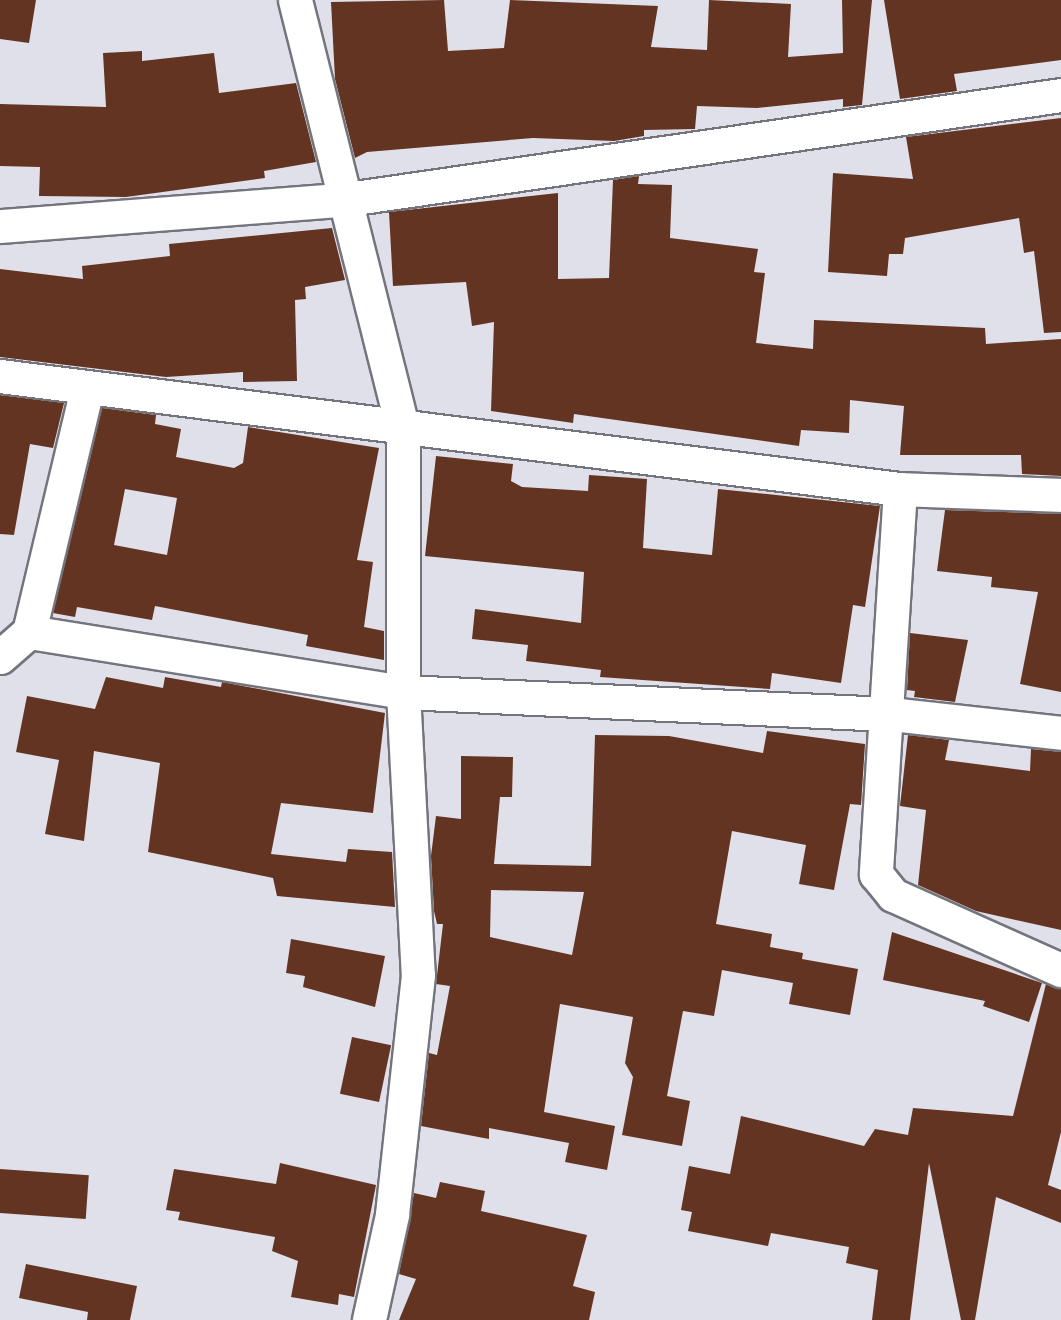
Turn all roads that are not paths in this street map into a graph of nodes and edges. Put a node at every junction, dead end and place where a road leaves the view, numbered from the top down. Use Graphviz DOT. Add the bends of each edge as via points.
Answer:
graph roads {
  1 [pos="295,0"];
  2 [pos="1061,95"];
  3 [pos="348,199"];
  4 [pos="0,226"];
  5 [pos="0,376"];
  6 [pos="87,388"];
  7 [pos="403,430"];
  8 [pos="900,489"];
  9 [pos="1061,495"];
  10 [pos="29,632"];
  11 [pos="0,657"];
  12 [pos="403,692"];
  13 [pos="890,713"];
  14 [pos="1061,733"];
  15 [pos="1061,970"];
  16 [pos="369,1320"];
  1 -- 3 [label="street"];
  2 -- 3 [label="street"];
  3 -- 4 [label="street"];
  3 -- 7 [label="street"];
  5 -- 6 [label="street"];
  6 -- 7 [label="street"];
  6 -- 10 [label="street"];
  7 -- 8 [label="street"];
  7 -- 12 [label="street"];
  8 -- 9 [label="street"];
  8 -- 13 [label="street"];
  10 -- 11 [label="street"];
  10 -- 12 [label="street"];
  12 -- 13 [label="street"];
  12 -- 16 [label="street" via="418,975 392,1215"];
  13 -- 14 [label="street"];
  13 -- 15 [label="street" via="876,874 893,895"];
}
